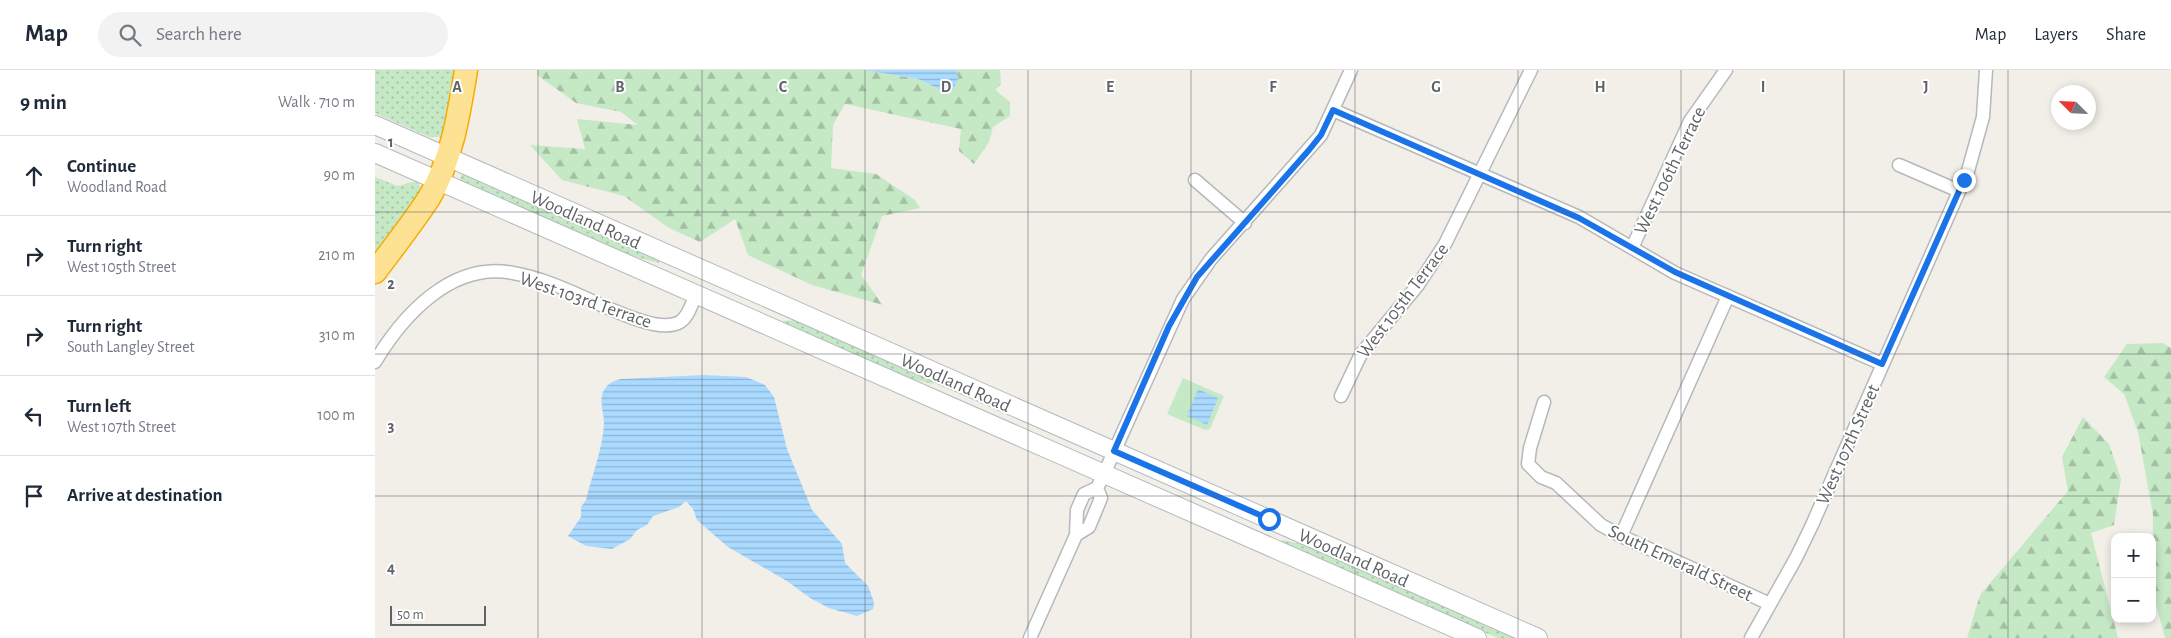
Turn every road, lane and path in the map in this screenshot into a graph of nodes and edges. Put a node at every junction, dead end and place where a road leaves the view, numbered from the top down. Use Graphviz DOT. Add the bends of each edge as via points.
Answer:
graph roads {
  1 [pos="466,70"];
  2 [pos="1351,70"];
  3 [pos="1531,70"];
  4 [pos="1726,70"];
  5 [pos="1986,70"];
  6 [pos="1333,110"];
  7 [pos="375,125"];
  8 [pos="375,153"];
  9 [pos="447,157"];
  10 [pos="1899,165"];
  11 [pos="1479,174"];
  12 [pos="437,180"];
  13 [pos="1195,180"];
  14 [pos="1959,191"];
  15 [pos="1245,223"];
  16 [pos="1632,248"];
  17 [pos="375,272"];
  18 [pos="696,294"];
  19 [pos="1728,296"];
  20 [pos="776,303"];
  21 [pos="733,311"];
  22 [pos="375,362"];
  23 [pos="1882,364"];
  24 [pos="1341,396"];
  25 [pos="1544,402"];
  26 [pos="1114,451"];
  27 [pos="1101,481"];
  28 [pos="1621,536"];
  29 [pos="1770,604"];
  30 [pos="1030,638"];
  31 [pos="1477,638"];
  32 [pos="1538,638"];
  33 [pos="1751,638"];
  1 -- 9 [label="highway"];
  2 -- 6 [label="street"];
  3 -- 11 [label="street, West 105th Terrace" via="1511,116 1491,147"];
  4 -- 16 [label="street, West 106th Terrace" via="1690,121"];
  5 -- 14 [label="street, West 107th Street" via="1985,101 1977,146"];
  6 -- 11 [label="street"];
  6 -- 15 [label="street" via="1321,135"];
  7 -- 9 [label="main road, Woodland Road"];
  8 -- 12 [label="main road, Woodland Road"];
  9 -- 12 [label="highway"];
  9 -- 20 [label="main road, Woodland Road"];
  10 -- 14 [label="street"];
  11 -- 16 [label="street" via="1579,218"];
  11 -- 24 [label="street, West 105th Terrace" via="1445,244 1417,285 1361,354"];
  12 -- 17 [label="highway" via="429,197"];
  12 -- 18 [label="main road, Woodland Road"];
  13 -- 15 [label="street"];
  14 -- 23 [label="street, West 107th Street"];
  15 -- 26 [label="street" via="1211,259 1183,299"];
  16 -- 19 [label="street"];
  18 -- 21 [label="main road, Woodland Road"];
  18 -- 22 [label="street, West 103rd Terrace" via="683,320 677,324 659,325 621,314 523,275 495,271 472,275 427,298 394,332"];
  19 -- 23 [label="street"];
  19 -- 28 [label="street"];
  20 -- 21 [label="main road"];
  20 -- 26 [label="main road, Woodland Road"];
  21 -- 27 [label="main road, Woodland Road"];
  23 -- 29 [label="street, West 107th Street" via="1812,525"];
  25 -- 28 [label="street, South Emerald Street" via="1528,464 1541,477 1556,483 1601,525"];
  26 -- 27 [label="street"];
  26 -- 32 [label="main road, Woodland Road"];
  27 -- 30 [label="street" via="1084,494 1077,510 1076,535"];
  27 -- 31 [label="main road, Woodland Road"];
  28 -- 29 [label="street, South Emerald Street"];
  29 -- 33 [label="street, West 107th Street"];
}
